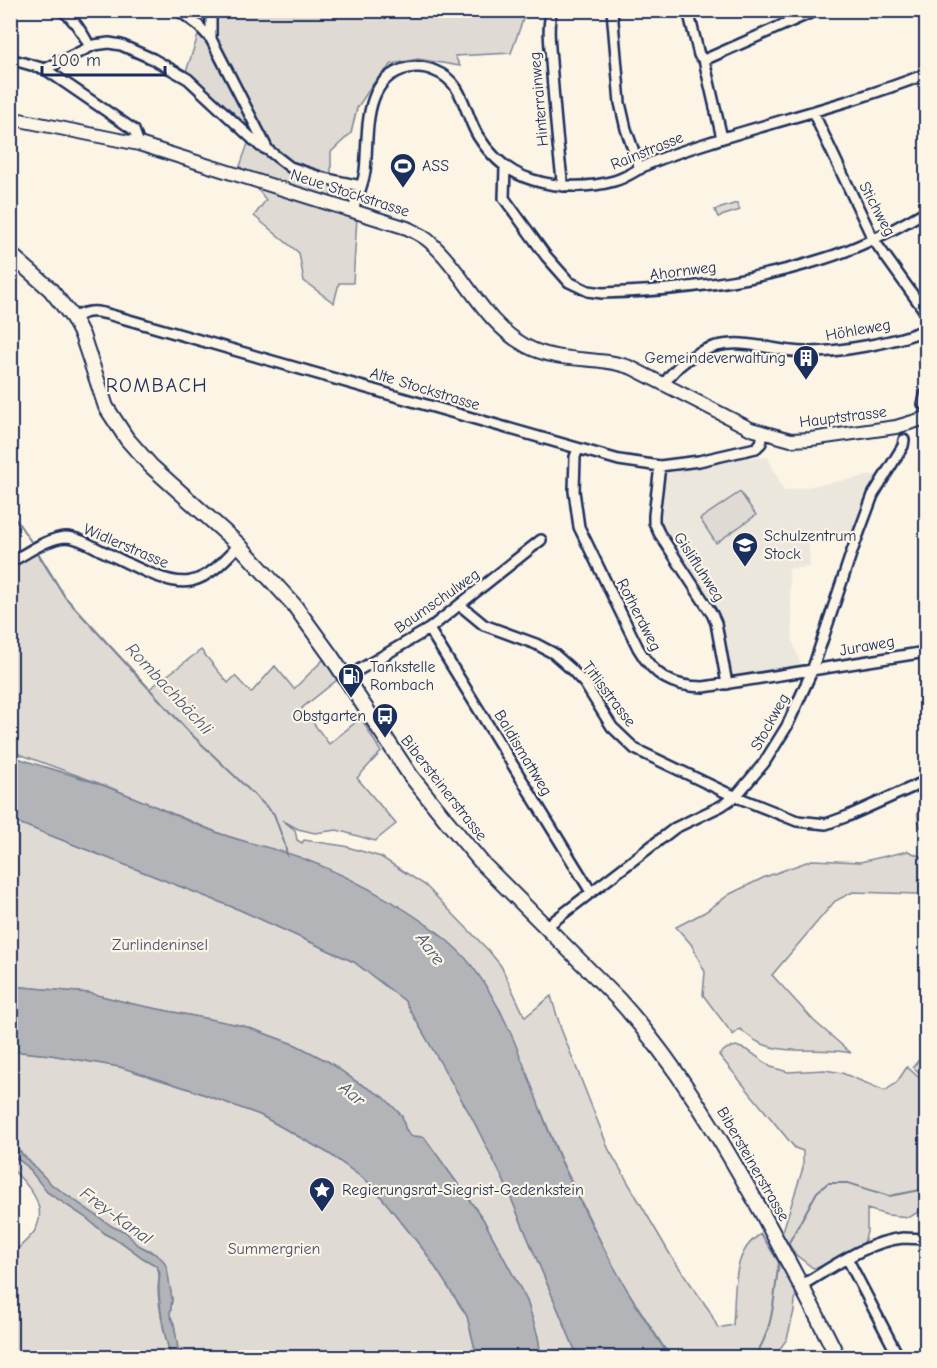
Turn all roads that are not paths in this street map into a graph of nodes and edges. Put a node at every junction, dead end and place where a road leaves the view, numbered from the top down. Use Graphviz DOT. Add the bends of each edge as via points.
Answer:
graph roads {
  1 [pos="62,10"];
  2 [pos="178,10"];
  3 [pos="211,10"];
  4 [pos="552,10"];
  5 [pos="612,10"];
  6 [pos="688,10"];
  7 [pos="817,10"];
  8 [pos="211,39"];
  9 [pos="90,47"];
  10 [pos="10,59"];
  11 [pos="704,60"];
  12 [pos="45,69"];
  13 [pos="927,74"];
  14 [pos="813,112"];
  15 [pos="10,118"];
  16 [pos="722,138"];
  17 [pos="139,144"];
  18 [pos="268,150"];
  19 [pos="505,167"];
  20 [pos="640,169"];
  21 [pos="361,186"];
  22 [pos="563,186"];
  23 [pos="353,210"];
  24 [pos="927,211"];
  25 [pos="873,239"];
  26 [pos="10,254"];
  27 [pos="927,313"];
  28 [pos="73,318"];
  29 [pos="927,329"];
  30 [pos="664,384"];
  31 [pos="927,393"];
  32 [pos="923,404"];
  33 [pos="927,418"];
  34 [pos="763,434"];
  35 [pos="904,440"];
  36 [pos="578,449"];
  37 [pos="660,466"];
  38 [pos="541,540"];
  39 [pos="239,545"];
  40 [pos="10,562"];
  41 [pos="461,606"];
  42 [pos="429,629"];
  43 [pos="927,652"];
  44 [pos="813,671"];
  45 [pos="345,678"];
  46 [pos="727,684"];
  47 [pos="927,780"];
  48 [pos="736,796"];
  49 [pos="591,892"];
  50 [pos="546,927"];
  51 [pos="927,1239"];
  52 [pos="847,1258"];
  53 [pos="802,1285"];
  54 [pos="838,1358"];
  55 [pos="902,1358"];
  1 -- 9 [label="street"];
  2 -- 8 [label="street"];
  3 -- 8 [label="street"];
  4 -- 22 [label="street, Hinterrainweg" via="555,126"];
  5 -- 20 [label="street" via="620,103"];
  6 -- 11 [label="street" via="699,55"];
  7 -- 11 [label="street"];
  8 -- 18 [label="street"];
  9 -- 12 [label="street"];
  9 -- 18 [label="street" via="121,45 188,79"];
  10 -- 12 [label="street"];
  11 -- 16 [label="street"];
  12 -- 17 [label="street" via="134,130"];
  13 -- 14 [label="street, Rainstrasse"];
  14 -- 16 [label="street, Rainstrasse"];
  14 -- 25 [label="street, Stichweg"];
  15 -- 17 [label="street, Neue Stockstrasse"];
  16 -- 20 [label="street, Rainstrasse"];
  17 -- 23 [label="street, Neue Stockstrasse"];
  18 -- 21 [label="street" via="290,167"];
  19 -- 21 [label="street, Rainstrasse" via="480,138 453,82 430,69 408,68 388,78 374,94"];
  19 -- 22 [label="street, Rainstrasse" via="526,178"];
  19 -- 25 [label="street, Ahornweg" via="504,198 561,276 588,291 704,286 824,259"];
  20 -- 22 [label="street, Rainstrasse" via="615,181"];
  21 -- 23 [label="street, Rainstrasse"];
  23 -- 30 [label="street, Neue Stockstrasse" via="407,228 428,240 485,312 528,347 561,358 618,363"];
  24 -- 25 [label="street, Ahornweg"];
  25 -- 27 [label="street, Stichweg"];
  26 -- 28 [label="main road, Bibersteinerstrasse" via="50,289"];
  28 -- 36 [label="street, Alte Stockstrasse" via="92,310"];
  28 -- 39 [label="main road, Bibersteinerstrasse" via="102,398 120,430 151,466"];
  29 -- 30 [label="street, Höhleweg" via="888,341 822,352 739,344 716,347 685,360"];
  30 -- 34 [label="street, Neue Stockstrasse"];
  31 -- 32 [label="street"];
  33 -- 34 [label="street, Hauptstrasse" via="896,427 812,439 791,440"];
  34 -- 37 [label="street, Alte Stockstrasse" via="756,448"];
  35 -- 44 [label="street, Stockweg" via="873,495"];
  36 -- 37 [label="street, Alte Stockstrasse"];
  36 -- 46 [label="street, Rotherdweg" via="574,491 579,527 647,663 680,685"];
  37 -- 46 [label="street, Gislifluhweg" via="654,522 712,614"];
  38 -- 41 [label="street, Baumschulweg"];
  39 -- 40 [label="street, Widlerstrasse" via="207,575 181,583 67,537"];
  39 -- 45 [label="main road, Bibersteinerstrasse" via="294,605"];
  41 -- 42 [label="street, Baumschulweg"];
  41 -- 48 [label="street, Titlisstrasse" via="484,625 553,653 585,684 612,727 634,749"];
  42 -- 45 [label="street, Baumschulweg"];
  42 -- 49 [label="street, Baldismattweg"];
  43 -- 44 [label="street, Juraweg"];
  44 -- 46 [label="street, Rotherdweg"];
  44 -- 48 [label="street, Stockweg" via="779,741"];
  45 -- 50 [label="main road, Bibersteinerstrasse" via="429,799 482,863"];
  47 -- 48 [label="street, Titlisstrasse" via="826,824 797,821"];
  48 -- 49 [label="street, Stockweg" via="675,828"];
  49 -- 50 [label="street, Stockweg"];
  50 -- 53 [label="main road, Bibersteinerstrasse" via="639,1022 678,1073 727,1150"];
  51 -- 52 [label="street" via="903,1238 876,1244"];
  52 -- 53 [label="street"];
  52 -- 55 [label="street"];
  53 -- 54 [label="main road, Bibersteinerstrasse"];
}
